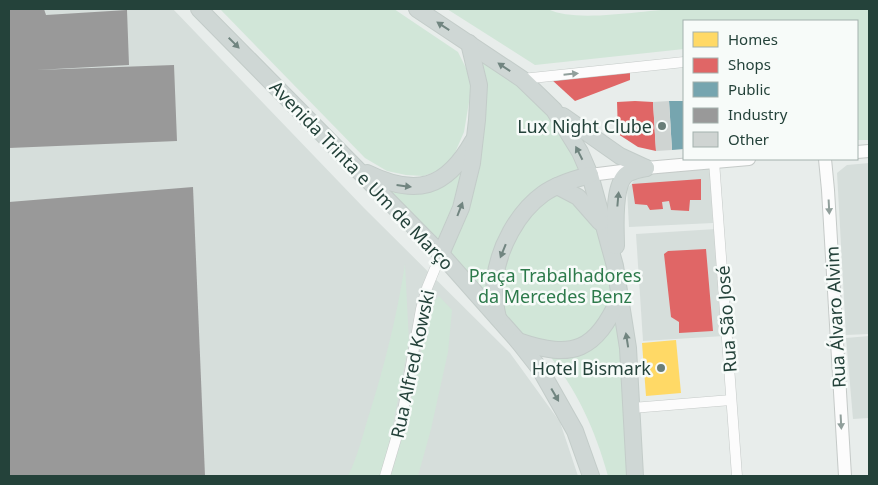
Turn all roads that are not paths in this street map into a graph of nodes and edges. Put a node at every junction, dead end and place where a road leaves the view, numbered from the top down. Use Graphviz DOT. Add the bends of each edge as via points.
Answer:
graph roads {
  1 [pos="199,9"];
  2 [pos="417,9"];
  3 [pos="469,43"];
  4 [pos="683,62"];
  5 [pos="522,79"];
  6 [pos="554,110"];
  7 [pos="475,136"];
  8 [pos="732,160"];
  9 [pos="825,160"];
  10 [pos="714,161"];
  11 [pos="646,168"];
  12 [pos="359,169"];
  13 [pos="590,175"];
  14 [pos="557,186"];
  15 [pos="606,229"];
  16 [pos="441,254"];
  17 [pos="615,266"];
  18 [pos="620,297"];
  19 [pos="498,318"];
  20 [pos="518,341"];
  21 [pos="731,400"];
  22 [pos="632,408"];
  23 [pos="385,476"];
  24 [pos="591,476"];
  25 [pos="635,476"];
  26 [pos="737,476"];
  27 [pos="844,476"];
  1 -- 12 [label="main road, Avenida Trinta e Um de Março, one-way"];
  3 -- 2 [label="main road, one-way"];
  5 -- 3 [label="main road, one-way"];
  3 -- 7 [label="main road" via="479,85"];
  5 -- 4 [label="street, one-way"];
  5 -- 6 [label="main road"];
  6 -- 11 [label="main road" via="610,150"];
  13 -- 6 [label="main road, one-way"];
  12 -- 7 [label="main road, one-way" via="386,182 417,187 449,172 458,164"];
  16 -- 7 [label="main road, one-way" via="461,208"];
  8 -- 10 [label="street"];
  9 -- 27 [label="street, Rua Álvaro Alvim, one-way"];
  10 -- 11 [label="street"];
  10 -- 21 [label="street, Rua São José"];
  11 -- 13 [label="street"];
  17 -- 11 [label="main road, one-way" via="620,185 626,175"];
  12 -- 16 [label="main road, Avenida Trinta e Um de Março"];
  13 -- 14 [label="main road"];
  13 -- 15 [label="main road"];
  14 -- 15 [label="main road" via="578,197"];
  14 -- 19 [label="main road, one-way" via="526,209 502,250 494,290"];
  15 -- 17 [label="main road"];
  16 -- 19 [label="main road, Avenida Trinta e Um de Março"];
  16 -- 23 [label="street, Rua Alfred Kowski" via="427,288 401,422"];
  17 -- 18 [label="main road"];
  18 -- 20 [label="main road" via="601,332 588,343 564,350"];
  22 -- 18 [label="main road, one-way"];
  19 -- 20 [label="main road, Avenida Trinta e Um de Março"];
  20 -- 24 [label="main road, Avenida Trinta e Um de Março, one-way" via="540,369 575,431"];
  21 -- 22 [label="street"];
  21 -- 26 [label="street, Rua São José"];
  22 -- 25 [label="main road"];
}
